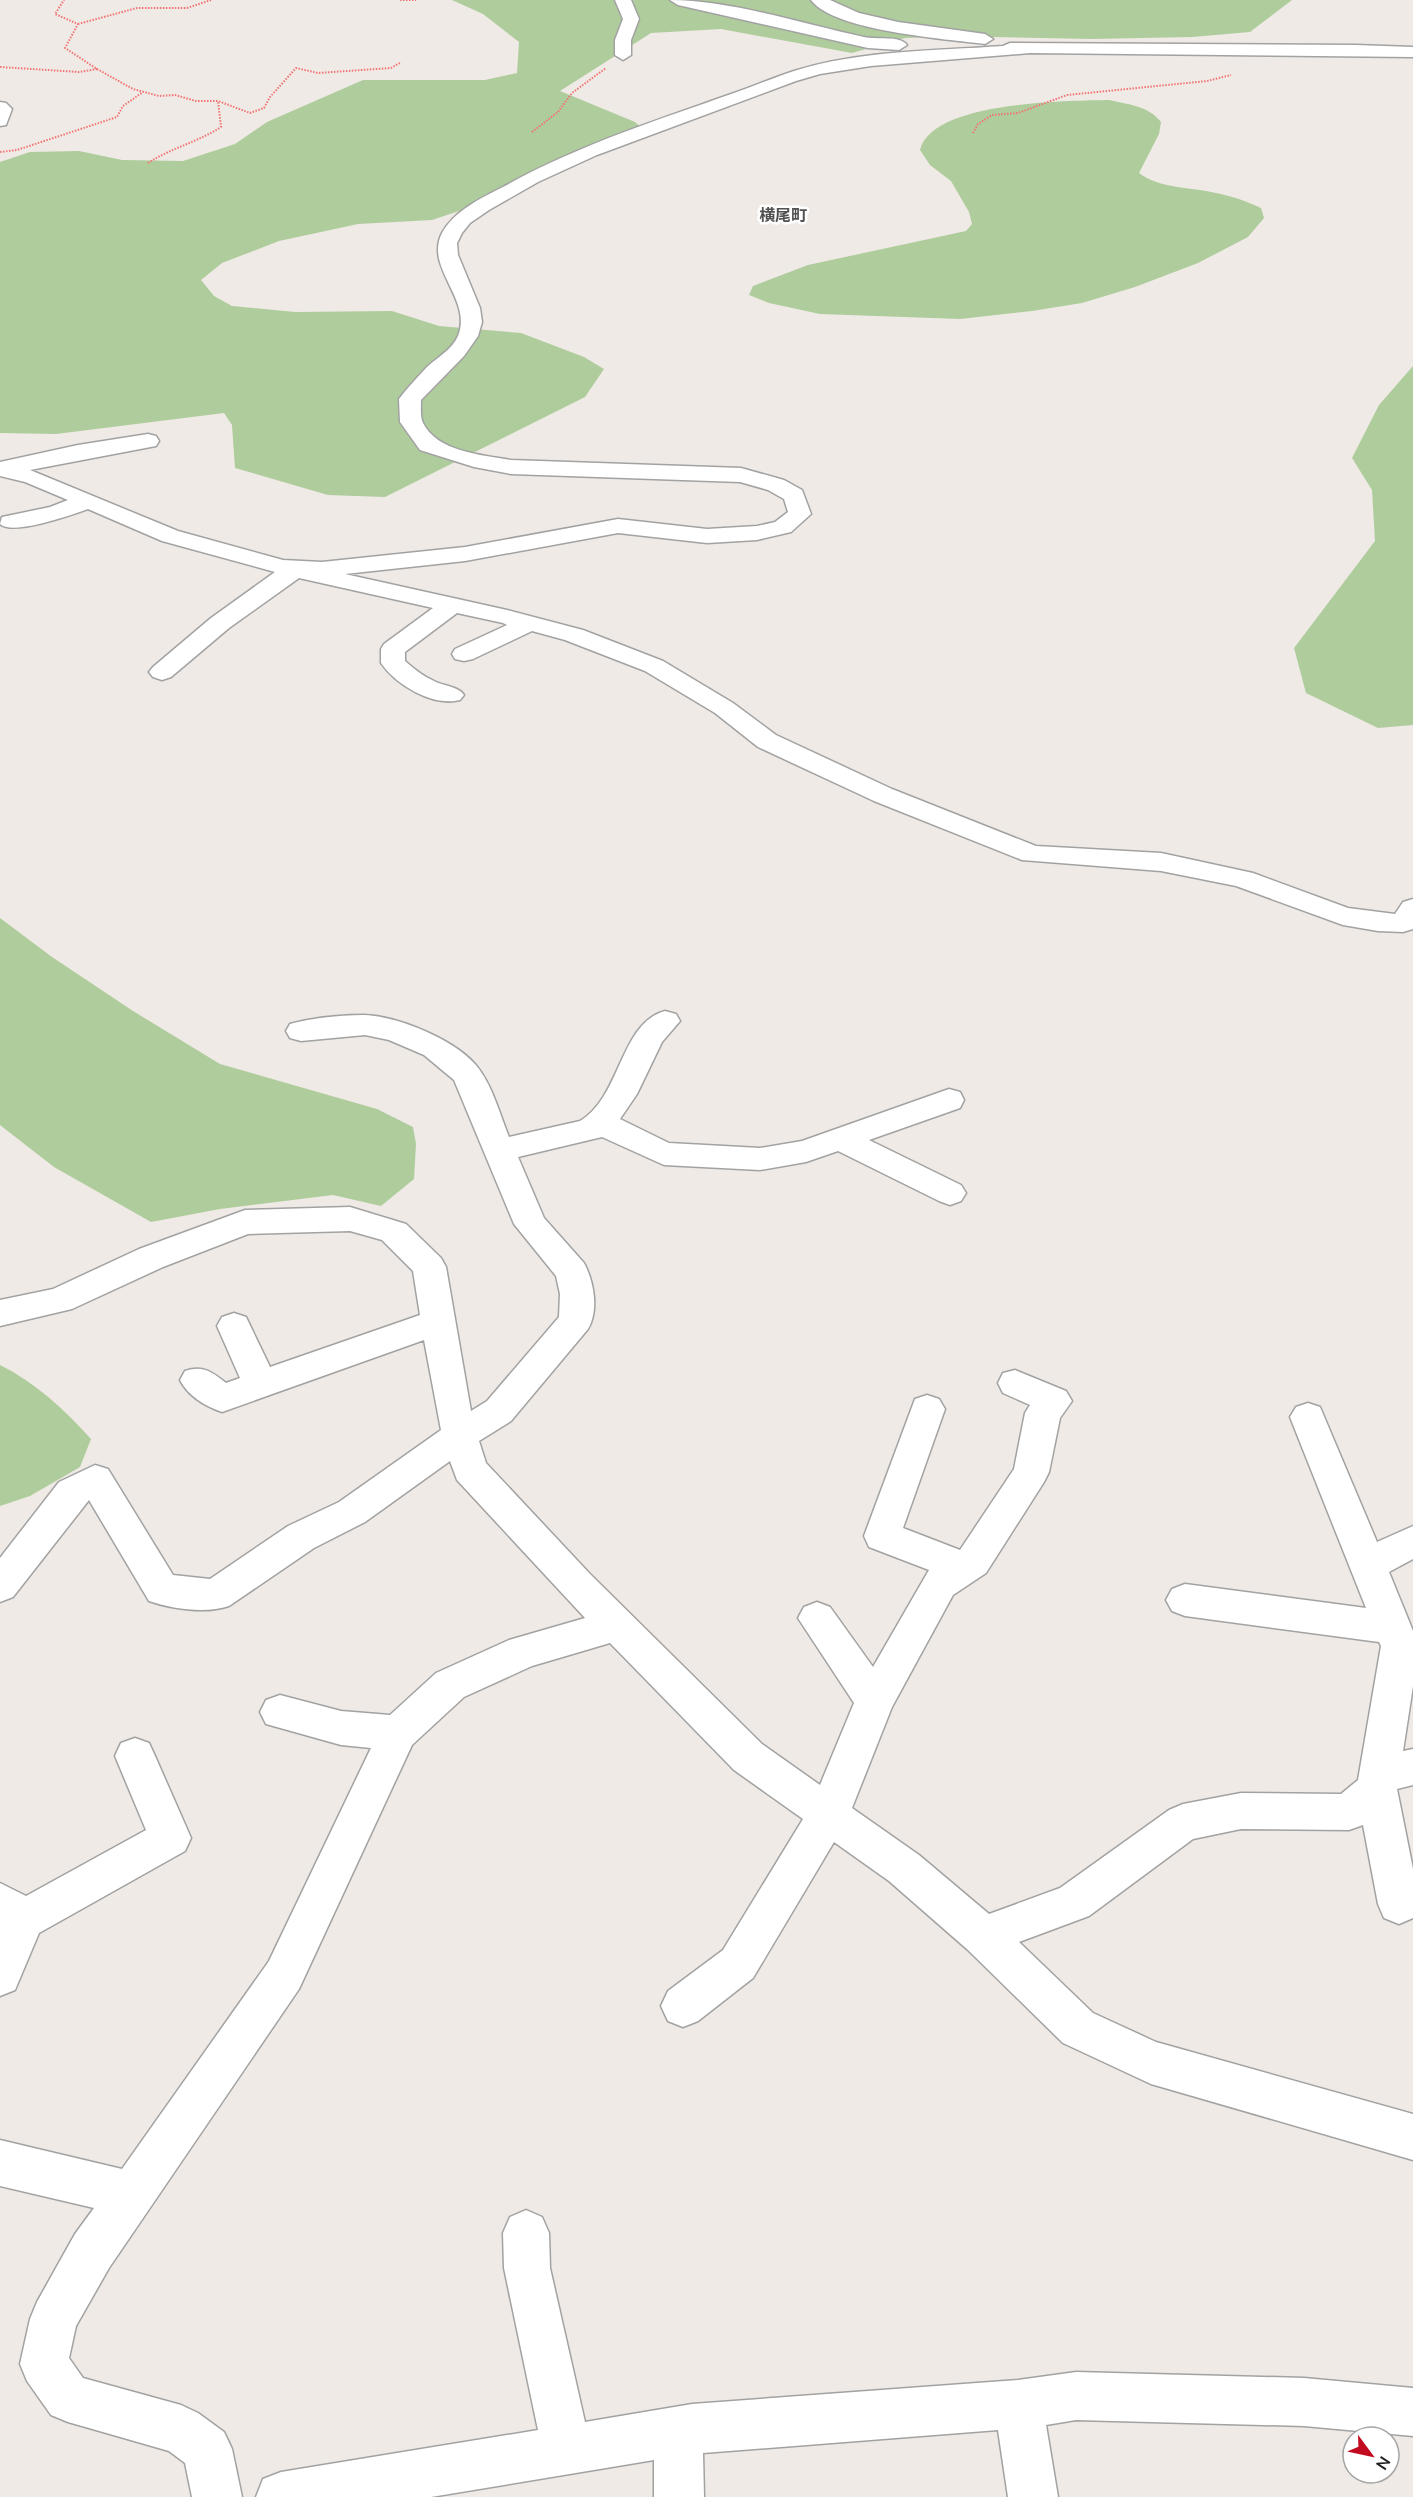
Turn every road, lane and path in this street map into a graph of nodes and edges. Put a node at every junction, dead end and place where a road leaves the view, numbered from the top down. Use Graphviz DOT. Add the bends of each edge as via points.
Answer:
graph roads {
  1 [pos="64,0"];
  2 [pos="211,0"];
  3 [pos="400,0"];
  4 [pos="416,0"];
  5 [pos="623,0"];
  6 [pos="819,0"];
  7 [pos="683,1"];
  8 [pos="78,24"];
  9 [pos="1031,48"];
  10 [pos="1308,49"];
  11 [pos="1413,52"];
  12 [pos="623,55"];
  13 [pos="400,63"];
  14 [pos="1413,66"];
  15 [pos="0,68"];
  16 [pos="97,69"];
  17 [pos="1230,75"];
  18 [pos="143,92"];
  19 [pos="218,101"];
  20 [pos="0,107"];
  21 [pos="0,121"];
  22 [pos="532,132"];
  23 [pos="973,133"];
  24 [pos="0,152"];
  25 [pos="148,163"];
  26 [pos="148,441"];
  27 [pos="1,469"];
  28 [pos="88,501"];
  29 [pos="10,522"];
  30 [pos="288,568"];
  31 [pos="453,605"];
  32 [pos="530,623"];
  33 [pos="464,654"];
  34 [pos="162,672"];
  35 [pos="450,695"];
  36 [pos="1413,908"];
  37 [pos="665,1021"];
  38 [pos="301,1031"];
  39 [pos="948,1100"];
  40 [pos="601,1123"];
  41 [pos="840,1139"];
  42 [pos="499,1150"];
  43 [pos="950,1193"];
  44 [pos="0,1313"];
  45 [pos="438,1322"];
  46 [pos="234,1326"];
  47 [pos="197,1380"];
  48 [pos="1014,1383"];
  49 [pos="260,1385"];
  50 [pos="927,1409"];
  51 [pos="1308,1417"];
  52 [pos="460,1435"];
  53 [pos="1413,1541"];
  54 [pos="1368,1565"];
  55 [pos="939,1585"];
  56 [pos="0,1586"];
  57 [pos="1185,1600"];
  58 [pos="816,1618"];
  59 [pos="616,1625"];
  60 [pos="1393,1628"];
  61 [pos="875,1701"];
  62 [pos="280,1712"];
  63 [pos="398,1733"];
  64 [pos="135,1756"];
  65 [pos="1390,1777"];
  66 [pos="829,1814"];
  67 [pos="1399,1904"];
  68 [pos="12,1911"];
  69 [pos="983,1936"];
  70 [pos="0,1976"];
  71 [pos="683,2006"];
  72 [pos="1413,2137"];
  73 [pos="0,2163"];
  74 [pos="131,2194"];
  75 [pos="526,2233"];
  76 [pos="1018,2404"];
  77 [pos="1413,2412"];
  78 [pos="678,2431"];
  79 [pos="567,2450"];
  80 [pos="217,2497"];
  81 [pos="281,2497"];
  82 [pos="679,2497"];
  83 [pos="1033,2497"];
  1 -- 8 [label="path" via="55,14"];
  2 -- 8 [label="path" via="187,8 137,8"];
  3 -- 4 [label="path"];
  5 -- 12 [label="street" via="631,19 623,40"];
  6 -- 9 [label="street" via="839,11 882,23"];
  7 -- 9 [label="street" via="868,43"];
  8 -- 16 [label="path" via="65,48"];
  9 -- 10 [label="street"];
  9 -- 30 [label="street" via="861,62 817,70 671,119 528,179 471,212 452,231 446,244 448,258 468,296 472,316 469,335 452,358 410,399 411,422 428,445 511,467 741,476 776,485 794,495 800,513 783,527 707,536 618,526 465,554 322,570"];
  10 -- 11 [label="street"];
  10 -- 14 [label="street"];
  12 -- 22 [label="path" via="572,93 558,112"];
  13 -- 19 [label="path" via="391,68 318,73 296,68 264,108 250,113"];
  15 -- 16 [label="path" via="79,72"];
  16 -- 18 [label="path"];
  17 -- 23 [label="path" via="1208,81 1066,95 1018,113 992,115 978,124"];
  18 -- 19 [label="path"];
  18 -- 24 [label="path" via="123,106 117,117"];
  19 -- 25 [label="path" via="221,127"];
  20 -- 21 [label="street"];
  26 -- 27 [label="street"];
  27 -- 28 [label="street" via="33,477"];
  28 -- 29 [label="street" via="56,513"];
  28 -- 30 [label="street" via="170,536"];
  30 -- 31 [label="street"];
  30 -- 34 [label="street"];
  31 -- 32 [label="street"];
  31 -- 35 [label="street" via="393,649 393,663 407,676"];
  32 -- 33 [label="street"];
  32 -- 36 [label="street" via="574,635 654,666 724,708 767,741 883,795 1032,854 1161,862 1243,879 1343,916 1378,922 1403,923"];
  37 -- 40 [label="street" via="649,1037 622,1094"];
  38 -- 42 [label="street" via="365,1025 397,1032 435,1048 467,1074"];
  39 -- 41 [label="street"];
  40 -- 41 [label="street" via="664,1154 760,1159 806,1151"];
  40 -- 42 [label="street" via="589,1130"];
  41 -- 43 [label="street"];
  42 -- 52 [label="street" via="530,1224 572,1272 578,1294 576,1320 499,1411"];
  44 -- 45 [label="street" via="60,1300 151,1258 244,1222 350,1219 394,1232 429,1268"];
  45 -- 49 [label="street"];
  45 -- 52 [label="street"];
  46 -- 49 [label="street"];
  47 -- 49 [label="street" via="222,1398"];
  48 -- 55 [label="street" via="1054,1401 1043,1413 1031,1472 973,1562"];
  50 -- 55 [label="street" via="882,1536 951,1563"];
  51 -- 54 [label="street"];
  52 -- 56 [label="street" via="352,1512 301,1537 216,1595 162,1590 95,1479 72,1492"];
  52 -- 59 [label="street" via="470,1470"];
  53 -- 54 [label="street"];
  54 -- 60 [label="street"];
  55 -- 61 [label="street"];
  57 -- 60 [label="street"];
  58 -- 61 [label="street"];
  59 -- 63 [label="street" via="523,1652 450,1685"];
  59 -- 66 [label="street" via="748,1757"];
  60 -- 65 [label="street" via="1400,1646"];
  61 -- 66 [label="street"];
  62 -- 63 [label="street" via="341,1728"];
  63 -- 74 [label="street" via="284,1975"];
  64 -- 68 [label="street" via="170,1838"];
  65 -- 67 [label="street"];
  65 -- 69 [label="street" via="1348,1812 1241,1811 1183,1823 1074,1902"];
  66 -- 69 [label="street" via="904,1868"];
  66 -- 71 [label="street" via="738,1964"];
  68 -- 70 [label="street"];
  69 -- 72 [label="street" via="1078,2028 1151,2062"];
  73 -- 74 [label="street"];
  74 -- 80 [label="street" via="92,2251 54,2319 44,2364 68,2398 181,2430 207,2449"];
  75 -- 79 [label="street" via="527,2268"];
  76 -- 77 [label="street" via="1076,2396 1304,2402"];
  76 -- 78 [label="street"];
  76 -- 83 [label="street"];
  78 -- 79 [label="street"];
  78 -- 82 [label="street"];
  79 -- 81 [label="street"];
}
